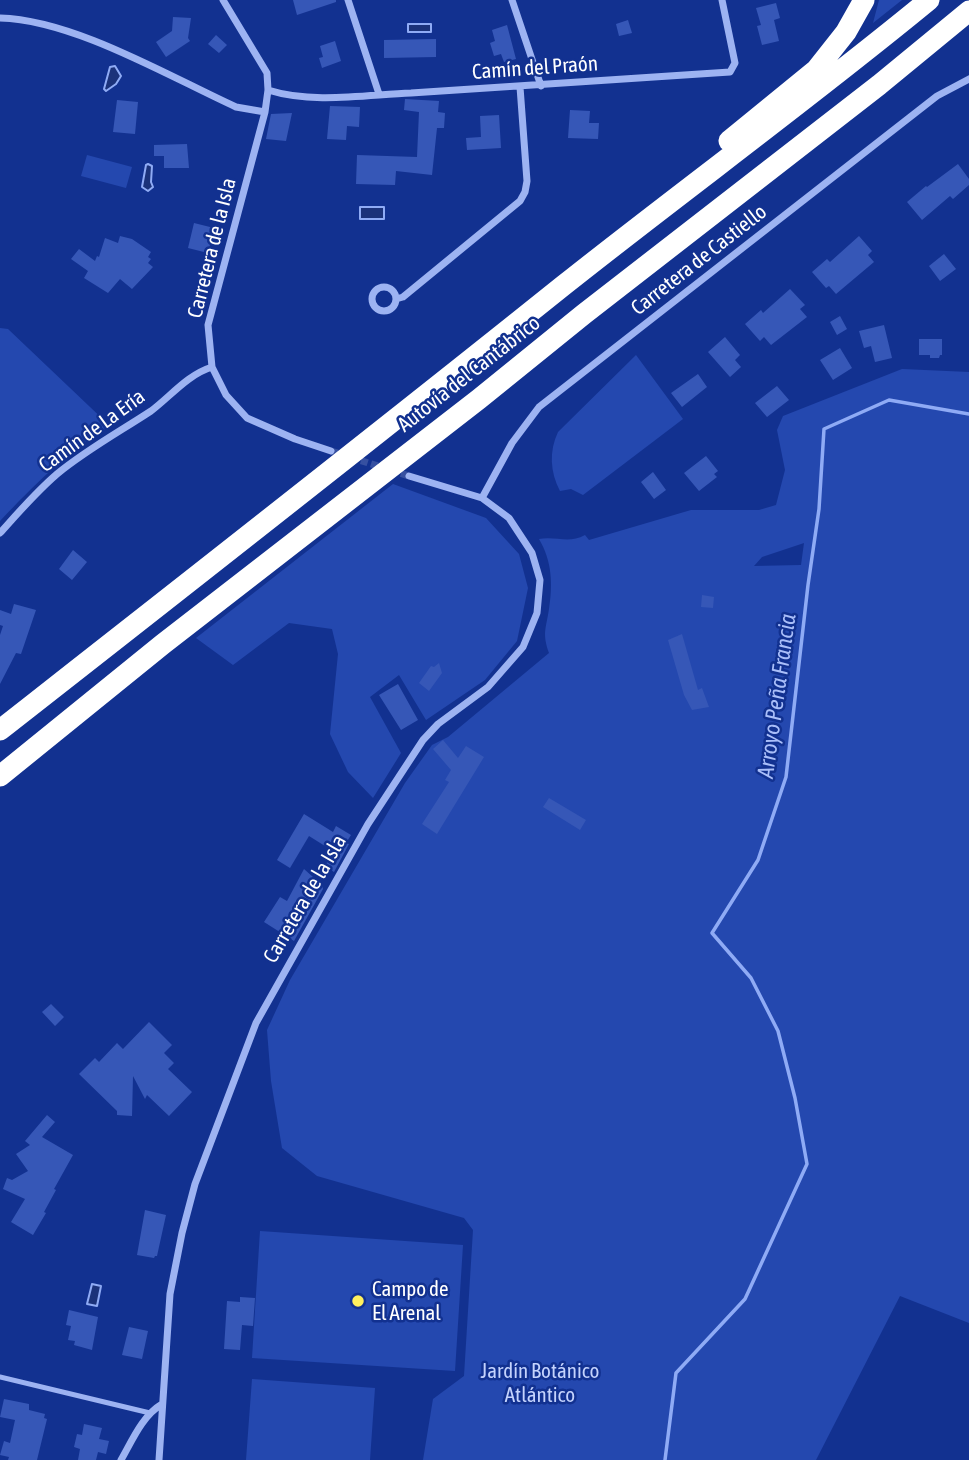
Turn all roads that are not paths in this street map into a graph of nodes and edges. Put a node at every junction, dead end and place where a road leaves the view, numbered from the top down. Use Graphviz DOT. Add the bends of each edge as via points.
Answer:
graph roads {
  1 [pos="223,0"];
  2 [pos="348,0"];
  3 [pos="512,0"];
  4 [pos="722,0"];
  5 [pos="864,0"];
  6 [pos="929,0"];
  7 [pos="969,11"];
  8 [pos="0,18"];
  9 [pos="969,22"];
  10 [pos="969,79"];
  11 [pos="879,85"];
  12 [pos="541,86"];
  13 [pos="520,87"];
  14 [pos="268,90"];
  15 [pos="379,94"];
  16 [pos="265,111"];
  17 [pos="396,299"];
  18 [pos="484,352"];
  19 [pos="212,367"];
  20 [pos="331,451"];
  21 [pos="409,476"];
  22 [pos="482,498"];
  23 [pos="0,533"];
  24 [pos="0,730"];
  25 [pos="0,776"];
  26 [pos="0,1377"];
  27 [pos="162,1404"];
  28 [pos="150,1413"];
  29 [pos="121,1460"];
  30 [pos="159,1460"];
  1 -- 14 [label="street" via="267,74"];
  2 -- 15 [label="street"];
  3 -- 12 [label="street"];
  4 -- 12 [label="street, Camín del Praón" via="735,63 730,72"];
  5 -- 18 [label="highway" via="816,70 561,278"];
  6 -- 18 [label="highway, Autovía del Cantábrico"];
  7 -- 11 [label="highway, Autovía del Cantábrico"];
  8 -- 16 [label="street" via="71,32 236,107"];
  9 -- 11 [label="highway"];
  10 -- 22 [label="street, Carretera de Castiello" via="937,96 540,407 512,443"];
  11 -- 25 [label="highway, Autovía del Cantábrico"];
  12 -- 13 [label="street, Camín del Praón"];
  13 -- 15 [label="street, Camín del Praón"];
  13 -- 17 [label="street" via="527,181 520,201 438,271"];
  14 -- 15 [label="street, Camín del Praón" via="312,97"];
  14 -- 16 [label="street, Carretera de la Isla"];
  16 -- 19 [label="street, Carretera de la Isla" via="208,325"];
  18 -- 24 [label="highway, Autovía del Cantábrico"];
  19 -- 20 [label="street, Carretera de la Isla" via="226,395 247,418"];
  19 -- 23 [label="street, Camín de La Ería" via="198,371 151,410 57,474"];
  21 -- 22 [label="street, Carretera de la Isla"];
  22 -- 27 [label="street, Carretera de la Isla" via="509,518 532,553 540,580 537,613 523,647 488,687 423,740 368,824 256,1023 200,1171 182,1233 170,1294"];
  26 -- 28 [label="lane"];
  27 -- 28 [label="street"];
  27 -- 30 [label="street, Carretera de la Isla"];
  28 -- 29 [label="street"];
}
